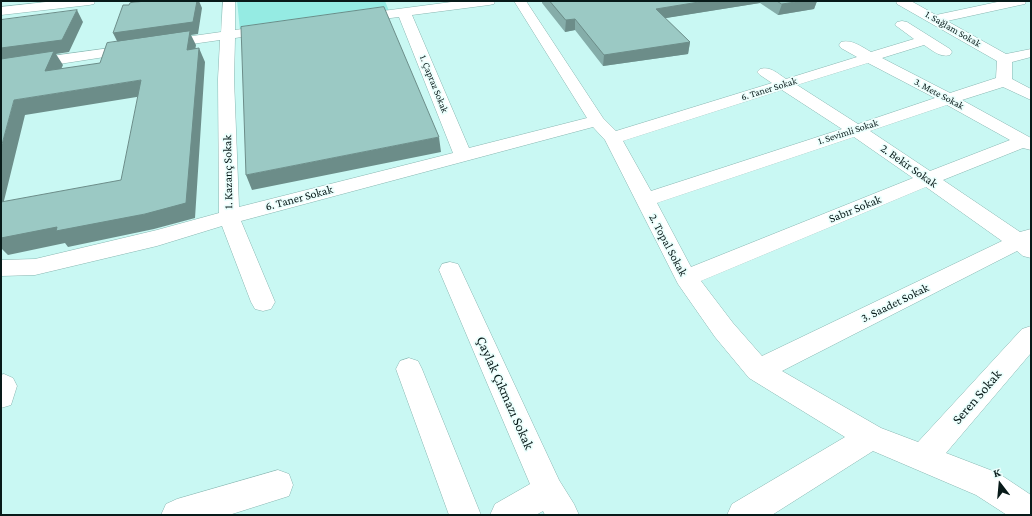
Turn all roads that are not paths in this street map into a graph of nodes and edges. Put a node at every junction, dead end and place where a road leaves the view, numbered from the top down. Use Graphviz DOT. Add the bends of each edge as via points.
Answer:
graph roads {
  1 [pos="89,1"];
  2 [pos="230,1"];
  3 [pos="489,1"];
  4 [pos="520,1"];
  5 [pos="902,1"];
  6 [pos="1020,1"];
  7 [pos="399,8"];
  8 [pos="1,11"];
  9 [pos="936,19"];
  10 [pos="344,20"];
  11 [pos="902,24"];
  12 [pos="282,28"];
  13 [pos="229,35"];
  14 [pos="925,40"];
  15 [pos="846,45"];
  16 [pos="945,52"];
  17 [pos="1031,53"];
  18 [pos="869,57"];
  19 [pos="1004,59"];
  20 [pos="1,68"];
  21 [pos="765,72"];
  22 [pos="1004,81"];
  23 [pos="785,84"];
  24 [pos="1031,95"];
  25 [pos="950,100"];
  26 [pos="597,121"];
  27 [pos="856,130"];
  28 [pos="613,138"];
  29 [pos="1028,143"];
  30 [pos="463,155"];
  31 [pos="928,179"];
  32 [pos="645,200"];
  33 [pos="229,217"];
  34 [pos="1027,243"];
  35 [pos="1,268"];
  36 [pos="450,270"];
  37 [pos="686,278"];
  38 [pos="263,302"];
  39 [pos="1031,336"];
  40 [pos="409,369"];
  41 [pos="758,370"];
  42 [pos="871,437"];
  43 [pos="923,458"];
  44 [pos="278,485"];
  45 [pos="556,503"];
  46 [pos="1031,513"];
  47 [pos="177,515"];
  48 [pos="465,515"];
  49 [pos="506,515"];
  50 [pos="743,515"];
  1 -- 8 [label="street"];
  2 -- 13 [label="street, 1. Kazanç Sokak"];
  3 -- 7 [label="street"];
  4 -- 26 [label="street, 2. Topal Sokak"];
  5 -- 9 [label="street, 1. Sağlam Sokak"];
  6 -- 9 [label="street"];
  7 -- 10 [label="street"];
  7 -- 30 [label="street, 1. Çapraz Sokak"];
  9 -- 19 [label="street, 1. Sağlam Sokak"];
  11 -- 14 [label="street"];
  12 -- 13 [label="street"];
  13 -- 20 [label="street"];
  13 -- 33 [label="street, 1. Kazanç Sokak" via="226,79"];
  14 -- 16 [label="street"];
  14 -- 18 [label="street, 6. Taner Sokak"];
  15 -- 18 [label="street, 3. Mete Sokak"];
  17 -- 19 [label="street"];
  18 -- 23 [label="street, 6. Taner Sokak"];
  18 -- 25 [label="street, 3. Mete Sokak"];
  19 -- 22 [label="street"];
  21 -- 23 [label="street, 2. Bekir Sokak"];
  22 -- 24 [label="street"];
  22 -- 25 [label="street, 1. Sevimli Sokak"];
  23 -- 27 [label="street, 2. Bekir Sokak"];
  23 -- 28 [label="street, 6. Taner Sokak"];
  25 -- 27 [label="street, 1. Sevimli Sokak"];
  25 -- 29 [label="street, 3. Mete Sokak"];
  26 -- 28 [label="street, 2. Topal Sokak"];
  26 -- 30 [label="street, 6. Taner Sokak"];
  27 -- 31 [label="street, 2. Bekir Sokak"];
  27 -- 32 [label="street, 1. Sevimli Sokak"];
  28 -- 32 [label="street, 2. Topal Sokak"];
  29 -- 31 [label="street, Sabır Sokak"];
  30 -- 33 [label="street, 6. Taner Sokak"];
  31 -- 34 [label="street, 2. Bekir Sokak"];
  31 -- 37 [label="street, Sabır Sokak"];
  32 -- 37 [label="street, 2. Topal Sokak"];
  33 -- 35 [label="street, 6. Taner Sokak" via="157,238 35,267"];
  33 -- 38 [label="street, 1. Kazanç Sokak"];
  34 -- 41 [label="street, 3. Saadet Sokak"];
  36 -- 45 [label="street, Çaylak Çıkmazı Sokak"];
  37 -- 41 [label="street, 2. Topal Sokak" via="724,330"];
  39 -- 43 [label="street, Seren Sokak"];
  40 -- 48 [label="street"];
  41 -- 42 [label="street, 2. Topal Sokak"];
  42 -- 43 [label="street, 2. Topal Sokak"];
  42 -- 50 [label="street"];
  43 -- 46 [label="street, 2. Topal Sokak" via="987,484"];
  44 -- 47 [label="street"];
  45 -- 49 [label="street"];
}
